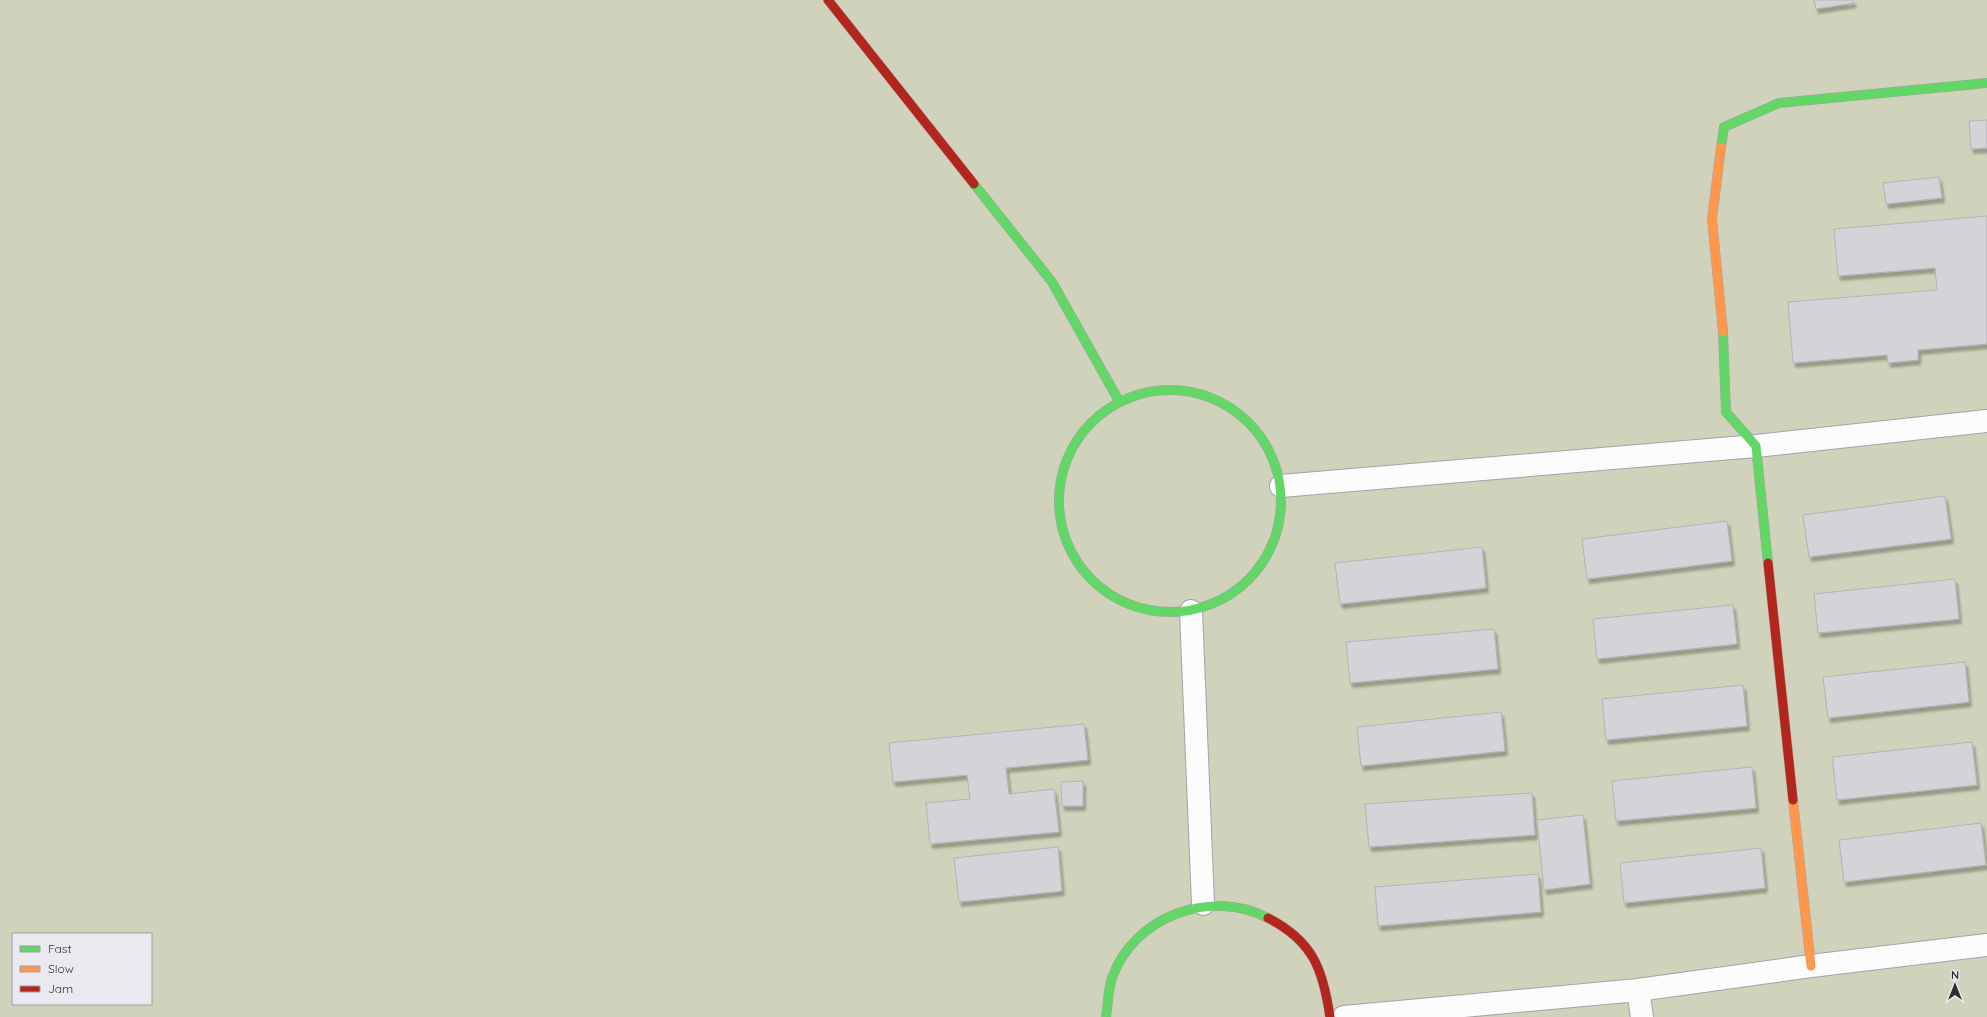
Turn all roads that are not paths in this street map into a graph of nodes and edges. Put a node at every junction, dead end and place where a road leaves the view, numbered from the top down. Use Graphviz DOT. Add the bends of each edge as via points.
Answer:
graph roads {
  1 [pos="828,0"];
  2 [pos="1987,83"];
  3 [pos="1119,401"];
  4 [pos="1987,421"];
  5 [pos="1756,446"];
  6 [pos="1282,486"];
  7 [pos="1191,611"];
  8 [pos="1203,904"];
  9 [pos="1987,945"];
  10 [pos="1811,966"];
  11 [pos="1638,990"];
  12 [pos="1106,1017"];
  13 [pos="1330,1017"];
  14 [pos="1344,1017"];
  15 [pos="1642,1017"];
  1 -- 3 [label="street" via="1052,282"];
  2 -- 5 [label="street" via="1779,103 1724,127 1712,219 1723,333 1726,412"];
  3 -- 6 [label="street" via="1153,390 1188,390 1222,402 1251,423 1271,452"];
  3 -- 7 [label="street" via="1090,422 1070,450 1059,485 1059,520 1063,533 1070,553 1092,582 1121,601 1155,612"];
  4 -- 5 [label="street"];
  5 -- 6 [label="street"];
  5 -- 10 [label="street"];
  6 -- 7 [label="street" via="1281,519 1270,552 1251,579 1223,600"];
  7 -- 8 [label="street"];
  8 -- 12 [label="street" via="1168,914 1139,935 1117,964 1106,998"];
  8 -- 13 [label="street" via="1235,905 1266,914 1293,932 1313,957 1326,986"];
  9 -- 10 [label="street"];
  10 -- 11 [label="street"];
  11 -- 14 [label="street"];
  11 -- 15 [label="street"];
}
